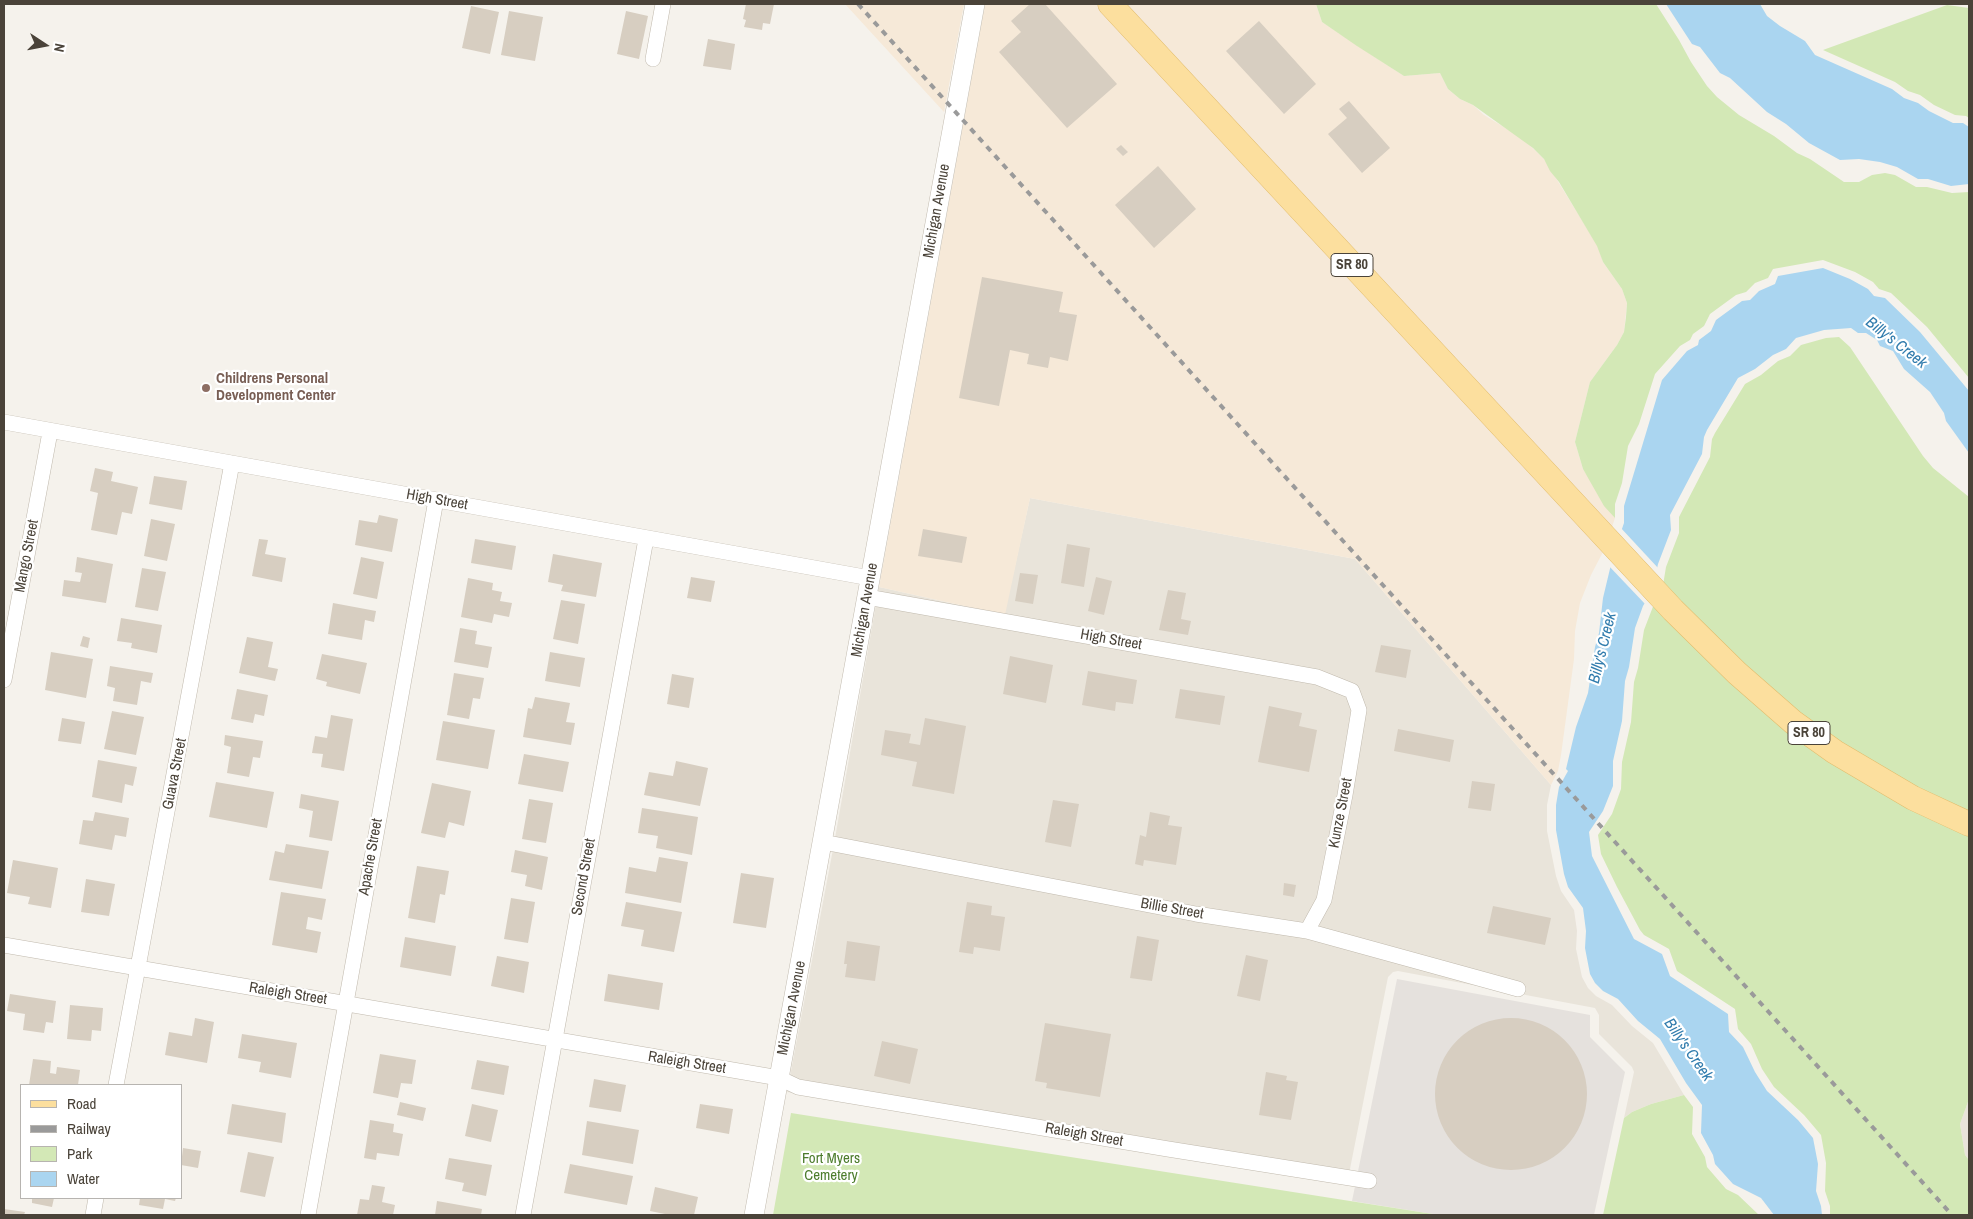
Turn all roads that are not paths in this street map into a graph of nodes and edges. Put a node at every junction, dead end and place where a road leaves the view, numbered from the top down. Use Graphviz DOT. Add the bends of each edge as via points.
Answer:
graph roads {
  1 [pos="663,4"];
  2 [pos="974,4"];
  3 [pos="1110,4"];
  4 [pos="653,59"];
  5 [pos="4,422"];
  6 [pos="50,432"];
  7 [pos="232,463"];
  8 [pos="436,500"];
  9 [pos="646,539"];
  10 [pos="868,587"];
  11 [pos="4,680"];
  12 [pos="1352,691"];
  13 [pos="1969,824"];
  14 [pos="823,842"];
  15 [pos="1307,931"];
  16 [pos="4,945"];
  17 [pos="138,968"];
  18 [pos="1518,988"];
  19 [pos="346,1004"];
  20 [pos="555,1040"];
  21 [pos="779,1078"];
  22 [pos="116,1084"];
  23 [pos="1369,1181"];
  24 [pos="96,1199"];
  25 [pos="93,1215"];
  26 [pos="308,1215"];
  27 [pos="523,1215"];
  28 [pos="754,1215"];
  1 -- 4 [label="street"];
  2 -- 10 [label="street, Michigan Avenue"];
  3 -- 13 [label="main road, SR 80" via="1673,610 1737,673 1793,722 1873,776"];
  5 -- 6 [label="street, High Street"];
  6 -- 7 [label="street, High Street"];
  6 -- 11 [label="street, Mango Street"];
  7 -- 8 [label="street, High Street"];
  7 -- 17 [label="street, Guava Street"];
  8 -- 9 [label="street, High Street"];
  8 -- 19 [label="street, Apache Street"];
  9 -- 10 [label="street, High Street"];
  9 -- 20 [label="street, Second Street"];
  10 -- 12 [label="street, High Street" via="1317,677"];
  10 -- 14 [label="street, Michigan Avenue"];
  12 -- 15 [label="street, Kunze Street" via="1359,710 1345,795 1324,900"];
  14 -- 15 [label="street, Billie Street" via="1177,910"];
  14 -- 21 [label="street, Michigan Avenue"];
  15 -- 18 [label="street, Billie Street"];
  16 -- 17 [label="street, Raleigh Street"];
  17 -- 19 [label="street, Raleigh Street"];
  17 -- 22 [label="street, Guava Street"];
  19 -- 20 [label="street, Raleigh Street"];
  19 -- 26 [label="street, Apache Street"];
  20 -- 21 [label="street, Raleigh Street"];
  20 -- 27 [label="street, Second Street"];
  21 -- 23 [label="street, Raleigh Street" via="798,1087"];
  21 -- 28 [label="street, Michigan Avenue"];
  24 -- 25 [label="street"];
}
